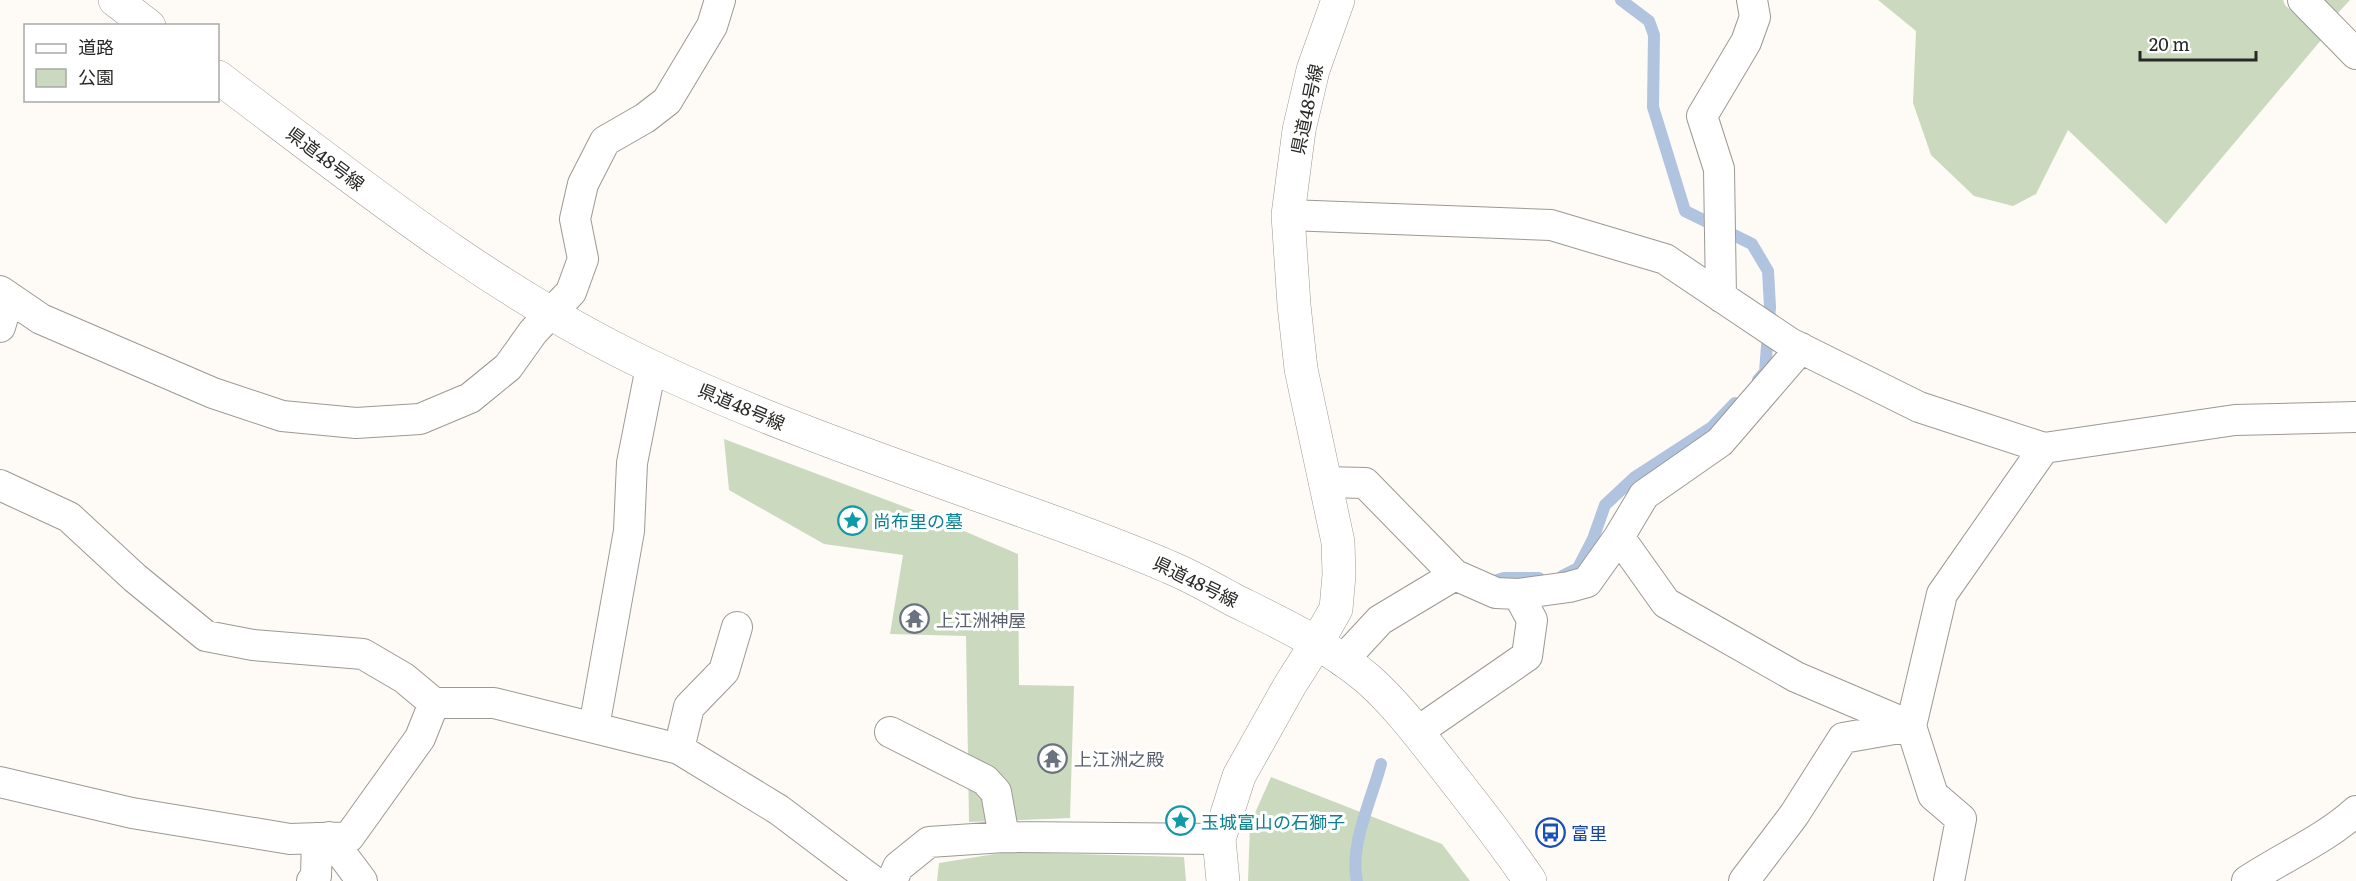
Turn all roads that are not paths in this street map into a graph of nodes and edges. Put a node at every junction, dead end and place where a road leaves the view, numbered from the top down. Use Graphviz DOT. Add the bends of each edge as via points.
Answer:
graph roads {
  1 [pos="115,0"];
  2 [pos="720,0"];
  3 [pos="1338,0"];
  4 [pos="1752,0"];
  5 [pos="2303,0"];
  6 [pos="146,24"];
  7 [pos="2356,54"];
  8 [pos="219,78"];
  9 [pos="1288,215"];
  10 [pos="4,294"];
  11 [pos="1733,305"];
  12 [pos="551,314"];
  13 [pos="0,327"];
  14 [pos="1795,345"];
  15 [pos="651,367"];
  16 [pos="2356,417"];
  17 [pos="2044,448"];
  18 [pos="1325,482"];
  19 [pos="0,485"];
  20 [pos="1619,537"];
  21 [pos="1456,576"];
  22 [pos="1507,593"];
  23 [pos="737,627"];
  24 [pos="1329,652"];
  25 [pos="434,703"];
  26 [pos="1911,726"];
  27 [pos="594,727"];
  28 [pos="890,732"];
  29 [pos="1417,732"];
  30 [pos="679,749"];
  31 [pos="0,782"];
  32 [pos="2356,811"];
  33 [pos="1004,837"];
  34 [pos="323,838"];
  35 [pos="1219,839"];
  36 [pos="312,881"];
  37 [pos="362,881"];
  38 [pos="873,881"];
  39 [pos="892,881"];
  40 [pos="1223,881"];
  41 [pos="1530,881"];
  42 [pos="1744,881"];
  43 [pos="1949,881"];
  44 [pos="2247,881"];
  1 -- 6 [label="main road"];
  2 -- 12 [label="street" via="712,26 667,101 605,141 583,184 575,219 583,259 571,292"];
  3 -- 9 [label="main road, 県道48号線" via="1303,110"];
  4 -- 11 [label="street" via="1755,17 1746,42 1702,116 1719,169 1721,256"];
  5 -- 7 [label="street"];
  8 -- 12 [label="main road, 県道48号線" via="349,176"];
  9 -- 11 [label="street" via="1551,225 1665,259"];
  9 -- 18 [label="main road, 県道48号線" via="1301,369"];
  10 -- 12 [label="street" via="41,319 213,393 282,416 356,423 420,419 470,398 508,367"];
  10 -- 13 [label="street"];
  11 -- 14 [label="street"];
  12 -- 15 [label="main road, 県道48号線"];
  14 -- 17 [label="street" via="1919,407"];
  14 -- 20 [label="street" via="1720,442 1644,495"];
  15 -- 24 [label="main road, 県道48号線" via="827,441 1171,568"];
  15 -- 27 [label="street" via="632,463 629,531"];
  16 -- 17 [label="street" via="2235,420"];
  17 -- 26 [label="street" via="1942,594"];
  18 -- 21 [label="street" via="1365,483"];
  18 -- 24 [label="main road, 県道48号線" via="1338,542 1339,575"];
  19 -- 25 [label="street" via="69,518 135,579 206,636 253,645 363,654 404,678"];
  20 -- 22 [label="street" via="1587,582"];
  20 -- 26 [label="street" via="1666,603 1796,677"];
  21 -- 22 [label="street"];
  21 -- 24 [label="street"];
  22 -- 29 [label="street" via="1532,621 1527,656"];
  23 -- 30 [label="street" via="724,671 689,707"];
  24 -- 29 [label="main road, 県道48号線" via="1367,678"];
  24 -- 35 [label="main road" via="1290,685 1239,776"];
  25 -- 27 [label="street" via="494,703"];
  25 -- 34 [label="street" via="420,738 349,837"];
  26 -- 42 [label="street" via="1843,738 1794,815"];
  26 -- 43 [label="street" via="1933,795 1961,819"];
  27 -- 30 [label="street"];
  28 -- 33 [label="street" via="985,780 996,792"];
  29 -- 41 [label="main road, 県道48号線" via="1503,840"];
  30 -- 38 [label="street" via="779,810"];
  31 -- 34 [label="street" via="132,813 290,839"];
  32 -- 44 [label="street" via="2336,829"];
  33 -- 35 [label="street"];
  33 -- 39 [label="street" via="928,842 898,867"];
  34 -- 36 [label="street"];
  34 -- 37 [label="street"];
  35 -- 40 [label="main road"];
}
